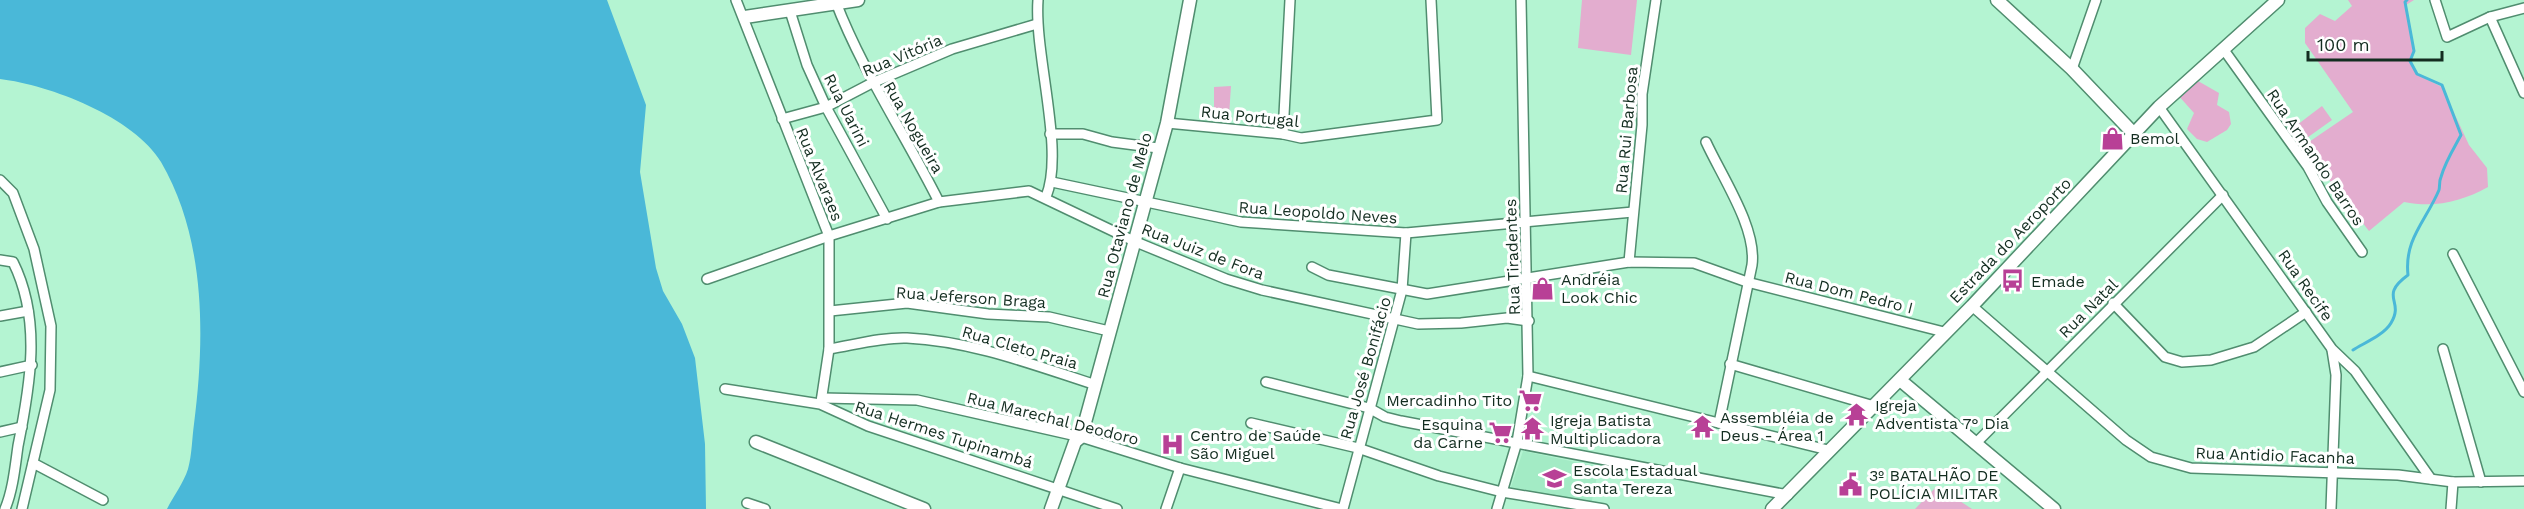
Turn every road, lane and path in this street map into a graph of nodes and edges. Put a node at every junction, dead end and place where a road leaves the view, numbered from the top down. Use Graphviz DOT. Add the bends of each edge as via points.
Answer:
graph roads {
  1 [pos="736,0"];
  2 [pos="858,0"];
  3 [pos="1038,0"];
  4 [pos="1190,0"];
  5 [pos="1290,0"];
  6 [pos="1431,0"];
  7 [pos="1521,0"];
  8 [pos="1656,0"];
  9 [pos="1997,0"];
  10 [pos="2096,0"];
  11 [pos="2278,0"];
  12 [pos="2434,0"];
  13 [pos="835,1"];
  14 [pos="2524,8"];
  15 [pos="790,11"];
  16 [pos="745,17"];
  17 [pos="2490,17"];
  18 [pos="1037,24"];
  19 [pos="2224,50"];
  20 [pos="2072,69"];
  21 [pos="872,83"];
  22 [pos="2524,93"];
  23 [pos="826,107"];
  24 [pos="2159,107"];
  25 [pos="782,119"];
  26 [pos="1167,123"];
  27 [pos="1050,134"];
  28 [pos="1283,134"];
  29 [pos="2133,134"];
  30 [pos="1706,142"];
  31 [pos="1158,148"];
  32 [pos="0,180"];
  33 [pos="1052,182"];
  34 [pos="2223,195"];
  35 [pos="1046,197"];
  36 [pos="1147,200"];
  37 [pos="939,202"];
  38 [pos="1633,212"];
  39 [pos="887,219"];
  40 [pos="1525,223"];
  41 [pos="1406,234"];
  42 [pos="829,236"];
  43 [pos="1136,242"];
  44 [pos="2362,252"];
  45 [pos="2453,254"];
  46 [pos="0,260"];
  47 [pos="1629,262"];
  48 [pos="1312,267"];
  49 [pos="1528,278"];
  50 [pos="707,279"];
  51 [pos="1747,282"];
  52 [pos="1402,290"];
  53 [pos="2113,303"];
  54 [pos="1972,306"];
  55 [pos="830,310"];
  56 [pos="28,311"];
  57 [pos="2306,312"];
  58 [pos="0,316"];
  59 [pos="1393,319"];
  60 [pos="1529,321"];
  61 [pos="1109,331"];
  62 [pos="1944,333"];
  63 [pos="828,349"];
  64 [pos="2332,349"];
  65 [pos="2443,349"];
  66 [pos="1730,364"];
  67 [pos="32,365"];
  68 [pos="2047,370"];
  69 [pos="0,372"];
  70 [pos="1528,376"];
  71 [pos="1900,380"];
  72 [pos="1266,382"];
  73 [pos="1096,385"];
  74 [pos="725,388"];
  75 [pos="2524,392"];
  76 [pos="821,401"];
  77 [pos="1874,405"];
  78 [pos="1369,408"];
  79 [pos="1251,423"];
  80 [pos="1719,423"];
  81 [pos="22,427"];
  82 [pos="0,432"];
  83 [pos="1081,437"];
  84 [pos="756,442"];
  85 [pos="1517,442"];
  86 [pos="1975,444"];
  87 [pos="1358,448"];
  88 [pos="1828,450"];
  89 [pos="33,463"];
  90 [pos="1180,468"];
  91 [pos="2331,472"];
  92 [pos="2431,479"];
  93 [pos="2524,481"];
  94 [pos="2453,482"];
  95 [pos="2481,482"];
  96 [pos="11,486"];
  97 [pos="1058,487"];
  98 [pos="0,488"];
  99 [pos="1502,492"];
  100 [pos="1788,495"];
  101 [pos="103,500"];
  102 [pos="747,503"];
  103 [pos="4,509"];
  104 [pos="22,509"];
  105 [pos="765,509"];
  106 [pos="924,509"];
  107 [pos="1051,509"];
  108 [pos="1117,509"];
  109 [pos="1166,509"];
  110 [pos="1343,509"];
  111 [pos="1497,509"];
  112 [pos="1604,509"];
  113 [pos="1772,509"];
  114 [pos="2054,509"];
  115 [pos="2331,509"];
  116 [pos="2451,509"];
  1 -- 16 [label="street, Rua Alvaraes"];
  2 -- 13 [label="street"];
  3 -- 18 [label="street"];
  4 -- 26 [label="street, Rua Otaviano de Melo"];
  5 -- 28 [label="street"];
  6 -- 28 [label="street, Rua Portugal" via="1437,120 1301,138"];
  7 -- 40 [label="street, Rua Tiradentes"];
  8 -- 38 [label="street, Rua Rui Barbosa" via="1642,94"];
  9 -- 20 [label="street"];
  10 -- 20 [label="street"];
  11 -- 19 [label="street, Estrada do Aeroporto"];
  12 -- 17 [label="street" via="2447,37"];
  13 -- 15 [label="street"];
  13 -- 21 [label="street, Rua Nogueira"];
  14 -- 17 [label="street"];
  15 -- 16 [label="street"];
  15 -- 23 [label="street, Rua Uarini" via="807,65"];
  16 -- 25 [label="street, Rua Alvaraes"];
  17 -- 22 [label="street"];
  18 -- 21 [label="street, Rua Vitória" via="952,50"];
  18 -- 27 [label="street"];
  19 -- 24 [label="street, Estrada do Aeroporto"];
  19 -- 44 [label="street, Rua Armando Barros" via="2308,167"];
  20 -- 29 [label="street"];
  21 -- 23 [label="street, Rua Vitória"];
  21 -- 37 [label="street, Rua Nogueira"];
  23 -- 25 [label="street, Rua Vitória"];
  23 -- 39 [label="street, Rua Uarini"];
  24 -- 29 [label="street, Estrada do Aeroporto"];
  24 -- 34 [label="street, Rua Recife"];
  25 -- 42 [label="street, Rua Alvaraes"];
  26 -- 28 [label="street, Rua Portugal"];
  26 -- 31 [label="street, Rua Otaviano de Melo"];
  27 -- 31 [label="street" via="1083,134"];
  27 -- 33 [label="street"];
  29 -- 54 [label="street, Estrada do Aeroporto"];
  30 -- 51 [label="street" via="1751,239 1753,255"];
  31 -- 36 [label="street, Rua Otaviano de Melo"];
  32 -- 89 [label="street" via="13,193 34,249 51,327 50,390"];
  33 -- 35 [label="street"];
  33 -- 36 [label="street, Rua Leopoldo Neves"];
  34 -- 53 [label="street, Rua Natal"];
  34 -- 57 [label="street, Rua Recife"];
  35 -- 37 [label="street, Rua Juiz de Fora" via="1029,191"];
  35 -- 43 [label="street, Rua Juiz de Fora"];
  36 -- 41 [label="street, Rua Leopoldo Neves" via="1241,222"];
  36 -- 43 [label="street, Rua Otaviano de Melo"];
  37 -- 39 [label="street, Rua Juiz de Fora"];
  38 -- 40 [label="street, Rua Leopoldo Neves"];
  38 -- 47 [label="street, Rua Rui Barbosa"];
  39 -- 42 [label="street, Rua Juiz de Fora"];
  40 -- 41 [label="street, Rua Leopoldo Neves"];
  40 -- 49 [label="street, Rua Tiradentes"];
  41 -- 52 [label="street, Rua José Bonifácio"];
  42 -- 50 [label="street, Rua Juiz de Fora"];
  42 -- 55 [label="street, Rua Alvaraes"];
  43 -- 59 [label="street, Rua Juiz de Fora" via="1262,290"];
  43 -- 61 [label="street, Rua Otaviano de Melo"];
  45 -- 75 [label="street"];
  46 -- 56 [label="street" via="13,262"];
  47 -- 49 [label="street, Rua Dom Pedro I"];
  47 -- 51 [label="street, Rua Dom Pedro I" via="1694,263"];
  48 -- 52 [label="street, Rua Dom Pedro I" via="1328,275"];
  49 -- 52 [label="street, Rua Dom Pedro I" via="1427,294"];
  49 -- 60 [label="street, Rua Tiradentes"];
  51 -- 62 [label="street, Rua Dom Pedro I"];
  51 -- 66 [label="street"];
  52 -- 59 [label="street, Rua José Bonifácio"];
  53 -- 57 [label="street" via="2165,357 2182,362 2211,360 2253,347"];
  53 -- 68 [label="street, Rua Natal"];
  54 -- 62 [label="street, Estrada do Aeroporto"];
  54 -- 68 [label="street, Rua Antidio Facanha"];
  55 -- 61 [label="street, Rua Jeferson Braga" via="907,303 1049,317"];
  55 -- 63 [label="street, Rua Alvaraes"];
  56 -- 58 [label="street"];
  56 -- 67 [label="street"];
  57 -- 64 [label="street, Rua Recife"];
  59 -- 60 [label="street, Rua Juiz de Fora" via="1419,324 1508,318"];
  59 -- 78 [label="street, Rua José Bonifácio"];
  60 -- 70 [label="street, Rua Tiradentes"];
  61 -- 73 [label="street, Rua Otaviano de Melo"];
  62 -- 71 [label="street, Estrada do Aeroporto"];
  63 -- 73 [label="street, Rua Cleto Praia" via="905,338 947,343 988,351"];
  63 -- 76 [label="street, Rua Alvaraes"];
  64 -- 91 [label="street" via="2336,375"];
  64 -- 92 [label="street, Rua Recife" via="2355,371"];
  65 -- 95 [label="street"];
  66 -- 77 [label="street"];
  66 -- 80 [label="street"];
  67 -- 69 [label="street"];
  67 -- 81 [label="street"];
  68 -- 86 [label="street, Rua Natal"];
  68 -- 91 [label="street, Rua Antidio Facanha" via="2126,440 2151,457 2191,468"];
  70 -- 80 [label="street"];
  70 -- 85 [label="street, Rua Tiradentes"];
  71 -- 77 [label="street, Estrada do Aeroporto"];
  71 -- 86 [label="street"];
  72 -- 78 [label="street"];
  73 -- 83 [label="street, Rua Otaviano de Melo"];
  74 -- 76 [label="street, Rua Hermes Tupinambá"];
  76 -- 83 [label="street, Rua Marechal Deodoro" via="917,400"];
  76 -- 97 [label="street, Rua Hermes Tupinambá" via="868,426"];
  77 -- 88 [label="street, Estrada do Aeroporto"];
  78 -- 85 [label="street" via="1401,421"];
  78 -- 87 [label="street, Rua José Bonifácio"];
  79 -- 87 [label="street"];
  80 -- 88 [label="street"];
  81 -- 82 [label="street"];
  81 -- 96 [label="street"];
  83 -- 90 [label="street, Rua Marechal Deodoro"];
  83 -- 97 [label="street, Rua Otaviano de Melo" via="1075,442"];
  84 -- 106 [label="street"];
  85 -- 99 [label="street, Rua Tiradentes"];
  85 -- 100 [label="street"];
  86 -- 114 [label="street"];
  87 -- 99 [label="street" via="1439,476"];
  87 -- 110 [label="street, Rua José Bonifácio"];
  88 -- 100 [label="street, Estrada do Aeroporto"];
  89 -- 101 [label="street"];
  89 -- 104 [label="street"];
  90 -- 109 [label="street"];
  90 -- 110 [label="street, Rua Marechal Deodoro"];
  91 -- 92 [label="street, Rua Antidio Facanha"];
  91 -- 115 [label="street"];
  92 -- 94 [label="street, Rua Antidio Facanha"];
  93 -- 95 [label="street, Rua Antidio Facanha"];
  94 -- 95 [label="street, Rua Antidio Facanha"];
  94 -- 116 [label="street"];
  96 -- 98 [label="street"];
  96 -- 103 [label="street"];
  97 -- 107 [label="street, Rua Otaviano de Melo"];
  97 -- 108 [label="street, Rua Hermes Tupinambá"];
  99 -- 111 [label="street, Rua Tiradentes"];
  99 -- 112 [label="street"];
  100 -- 113 [label="street, Estrada do Aeroporto"];
  102 -- 105 [label="street"];
}
